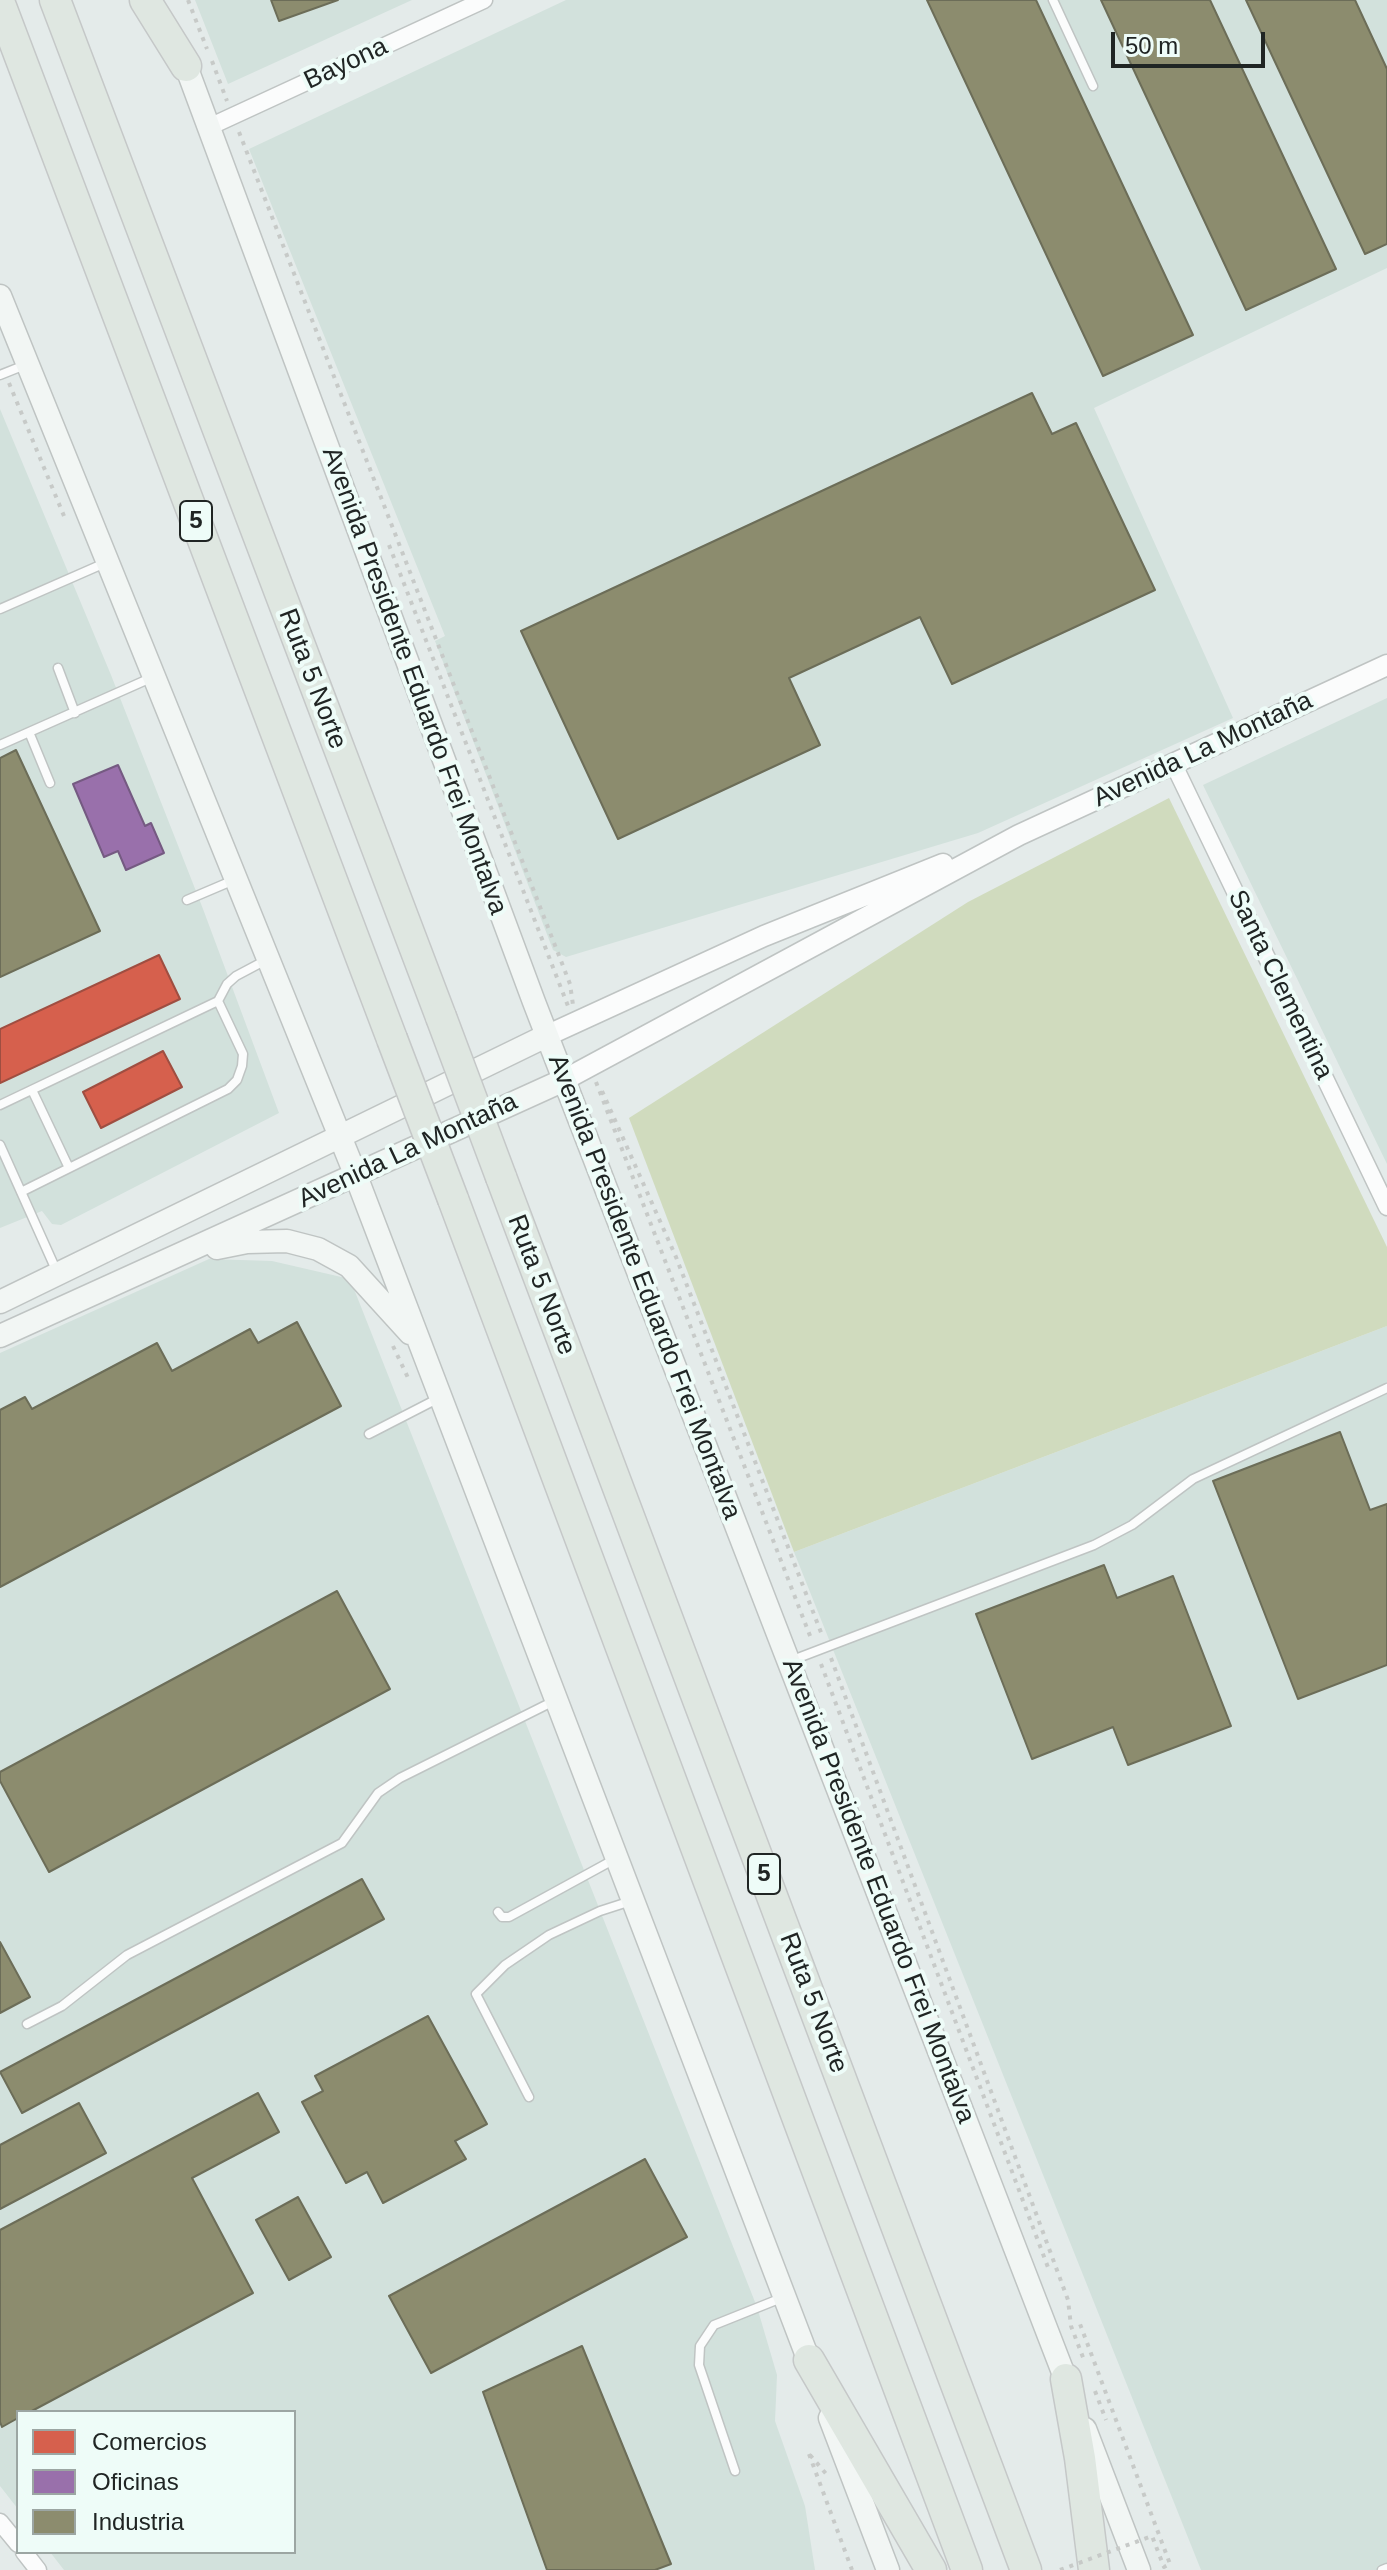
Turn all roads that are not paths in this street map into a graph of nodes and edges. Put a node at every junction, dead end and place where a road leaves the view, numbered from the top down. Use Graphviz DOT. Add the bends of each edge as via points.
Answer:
graph roads {
  1 [pos="55,0"];
  2 [pos="145,0"];
  3 [pos="161,0"];
  4 [pos="484,0"];
  5 [pos="1053,0"];
  6 [pos="0,4"];
  7 [pos="186,66"];
  8 [pos="1093,86"];
  9 [pos="209,127"];
  10 [pos="0,296"];
  11 [pos="29,364"];
  12 [pos="0,375"];
  13 [pos="109,562"];
  14 [pos="0,609"];
  15 [pos="1387,665"];
  16 [pos="58,668"];
  17 [pos="155,676"];
  18 [pos="75,713"];
  19 [pos="29,732"];
  20 [pos="0,745"];
  21 [pos="1173,763"];
  22 [pos="50,783"];
  23 [pos="1019,835"];
  24 [pos="237,879"];
  25 [pos="187,900"];
  26 [pos="269,959"];
  27 [pos="218,1001"];
  28 [pos="546,1036"];
  29 [pos="564,1080"];
  30 [pos="32,1090"];
  31 [pos="0,1105"];
  32 [pos="341,1137"];
  33 [pos="0,1145"];
  34 [pos="69,1168"];
  35 [pos="356,1176"];
  36 [pos="21,1192"];
  37 [pos="1387,1207"];
  38 [pos="165,1261"];
  39 [pos="57,1273"];
  40 [pos="0,1302"];
  41 [pos="0,1336"];
  42 [pos="422,1348"];
  43 [pos="1387,1388"];
  44 [pos="441,1397"];
  45 [pos="369,1434"];
  46 [pos="788,1662"];
  47 [pos="557,1700"];
  48 [pos="617,1858"];
  49 [pos="633,1900"];
  50 [pos="498,1912"];
  51 [pos="27,2024"];
  52 [pos="529,2097"];
  53 [pos="784,2297"];
  54 [pos="809,2360"];
  55 [pos="1082,2377"];
  56 [pos="735,2471"];
  57 [pos="0,2522"];
  58 [pos="16,2542"];
  59 [pos="26,2554"];
  60 [pos="38,2570"];
  61 [pos="888,2570"];
  62 [pos="931,2570"];
  63 [pos="967,2570"];
  64 [pos="1026,2570"];
  65 [pos="1094,2570"];
  66 [pos="1139,2570"];
  1 -- 64 [label="highway, Ruta 5 Norte / 5, bridge"];
  2 -- 7 [label="highway"];
  3 -- 7 [label="street, Avenida Presidente Eduardo Frei Montalva"];
  4 -- 9 [label="street, Bayona"];
  5 -- 8 [label="lane"];
  6 -- 63 [label="highway, Ruta 5 Norte / 5, bridge"];
  7 -- 9 [label="main road, Avenida Presidente Eduardo Frei Montalva"];
  9 -- 28 [label="main road, Avenida Presidente Eduardo Frei Montalva"];
  10 -- 11 [label="main road"];
  11 -- 12 [label="lane"];
  11 -- 13 [label="main road"];
  13 -- 14 [label="lane"];
  13 -- 17 [label="main road"];
  15 -- 21 [label="street, Avenida La Montaña"];
  16 -- 18 [label="lane"];
  17 -- 18 [label="lane"];
  17 -- 24 [label="main road"];
  18 -- 19 [label="lane"];
  19 -- 20 [label="lane"];
  19 -- 22 [label="lane"];
  21 -- 23 [label="street, Avenida La Montaña"];
  21 -- 37 [label="street, Santa Clementina"];
  23 -- 28 [label="street, Avenida La Montaña" via="835,906"];
  23 -- 29 [label="street, Avenida La Montaña"];
  24 -- 25 [label="lane"];
  24 -- 26 [label="main road"];
  26 -- 27 [label="lane" via="236,976"];
  26 -- 32 [label="main road"];
  27 -- 30 [label="lane"];
  27 -- 34 [label="lane" via="243,1054 237,1080"];
  28 -- 29 [label="main road, Avenida Presidente Eduardo Frei Montalva"];
  28 -- 32 [label="main road, Avenida La Montaña"];
  29 -- 35 [label="main road, Avenida La Montaña"];
  29 -- 46 [label="main road, Avenida Presidente Eduardo Frei Montalva"];
  30 -- 31 [label="lane"];
  30 -- 34 [label="lane"];
  32 -- 35 [label="main road"];
  32 -- 39 [label="main road, Avenida La Montaña"];
  33 -- 36 [label="lane"];
  34 -- 36 [label="lane"];
  35 -- 38 [label="main road, Avenida La Montaña"];
  35 -- 42 [label="main road"];
  36 -- 39 [label="lane"];
  38 -- 41 [label="main road, Avenida La Montaña"];
  38 -- 42 [label="main road" via="247,1242 304,1244 349,1266"];
  39 -- 40 [label="main road, Avenida La Montaña"];
  42 -- 44 [label="main road"];
  43 -- 46 [label="lane" via="1193,1479 1132,1525 1094,1545"];
  44 -- 45 [label="lane"];
  44 -- 47 [label="main road"];
  46 -- 55 [label="main road, Avenida Presidente Eduardo Frei Montalva"];
  47 -- 48 [label="main road"];
  47 -- 51 [label="lane" via="400,1778 378,1793 342,1843 127,1955 62,2006"];
  48 -- 49 [label="main road"];
  48 -- 50 [label="lane" via="509,1917"];
  49 -- 52 [label="lane" via="549,1935 505,1965 476,1994"];
  49 -- 53 [label="main road"];
  53 -- 54 [label="main road"];
  53 -- 56 [label="lane" via="714,2325 700,2346 699,2365"];
  54 -- 61 [label="main road"];
  54 -- 62 [label="highway"];
  55 -- 65 [label="highway" via="1083,2473"];
  55 -- 66 [label="main road, Avenida Presidente Eduardo Frei Montalva"];
  57 -- 58 [label="street"];
  59 -- 60 [label="street"];
}
